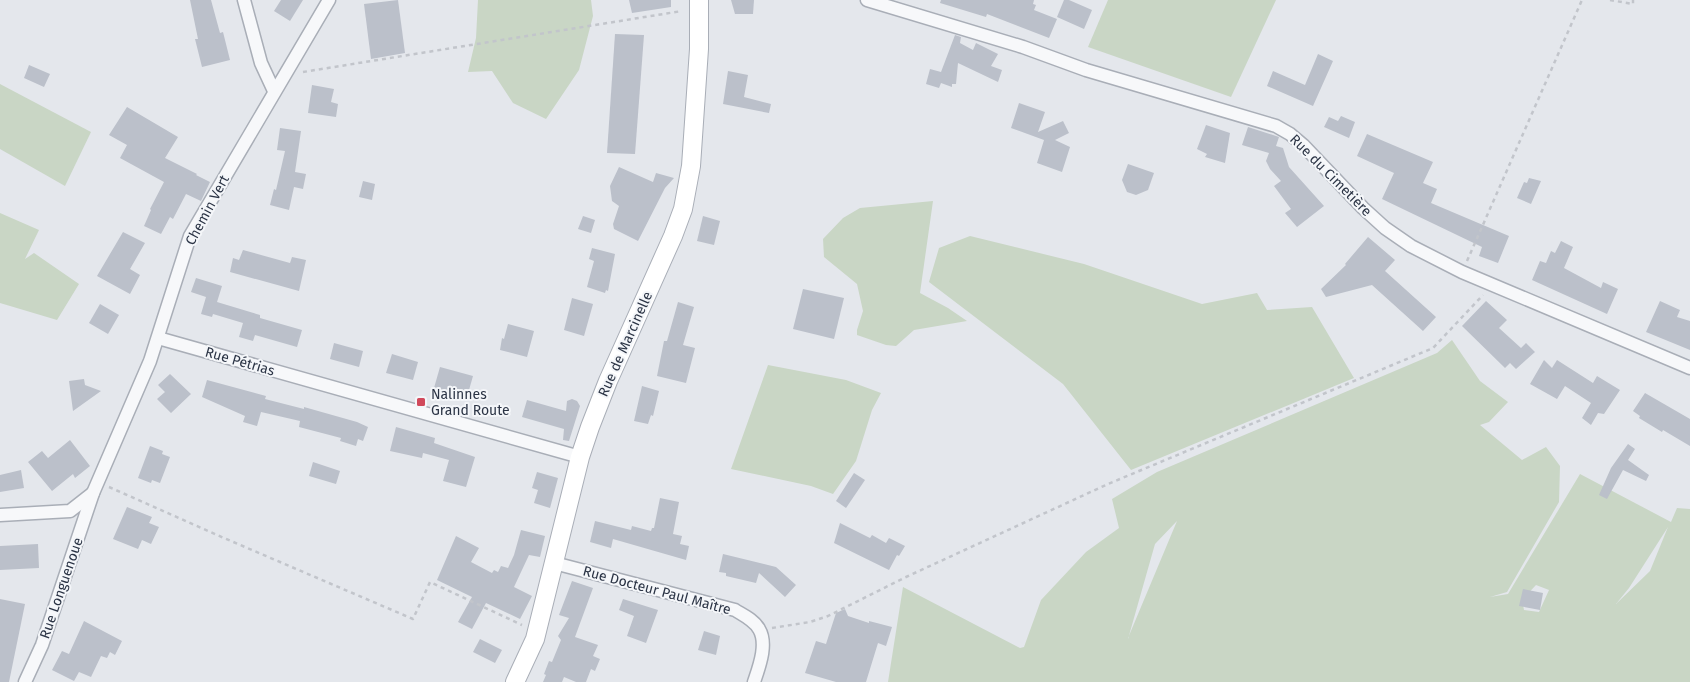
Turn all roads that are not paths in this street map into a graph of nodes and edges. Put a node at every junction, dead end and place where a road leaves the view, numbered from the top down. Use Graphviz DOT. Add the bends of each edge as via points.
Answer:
graph roads {
  1 [pos="244,0"];
  2 [pos="329,0"];
  3 [pos="867,0"];
  4 [pos="699,3"];
  5 [pos="274,91"];
  6 [pos="158,338"];
  7 [pos="1690,368"];
  8 [pos="580,457"];
  9 [pos="96,487"];
  10 [pos="0,516"];
  11 [pos="554,564"];
  12 [pos="25,682"];
  13 [pos="515,682"];
  14 [pos="754,682"];
  1 -- 5 [label="street" via="261,63"];
  2 -- 5 [label="street, Chemin Vert"];
  3 -- 7 [label="street, Rue du Cimetière" via="1276,126 1303,145 1385,228 1411,246 1462,272"];
  4 -- 8 [label="street, Rue de Marcinelle" via="700,49 692,166 683,209 604,391"];
  5 -- 6 [label="street, Chemin Vert" via="190,236"];
  6 -- 8 [label="street, Rue Pétrias"];
  6 -- 9 [label="street"];
  8 -- 11 [label="street, Rue de Marcinelle"];
  9 -- 10 [label="street" via="70,511"];
  9 -- 12 [label="street, Rue Longuenoue" via="42,645"];
  11 -- 13 [label="street, Rue de Marcinelle" via="532,649"];
  11 -- 14 [label="street, Rue Docteur Paul Maître" via="735,610 759,629 763,640"];
}
